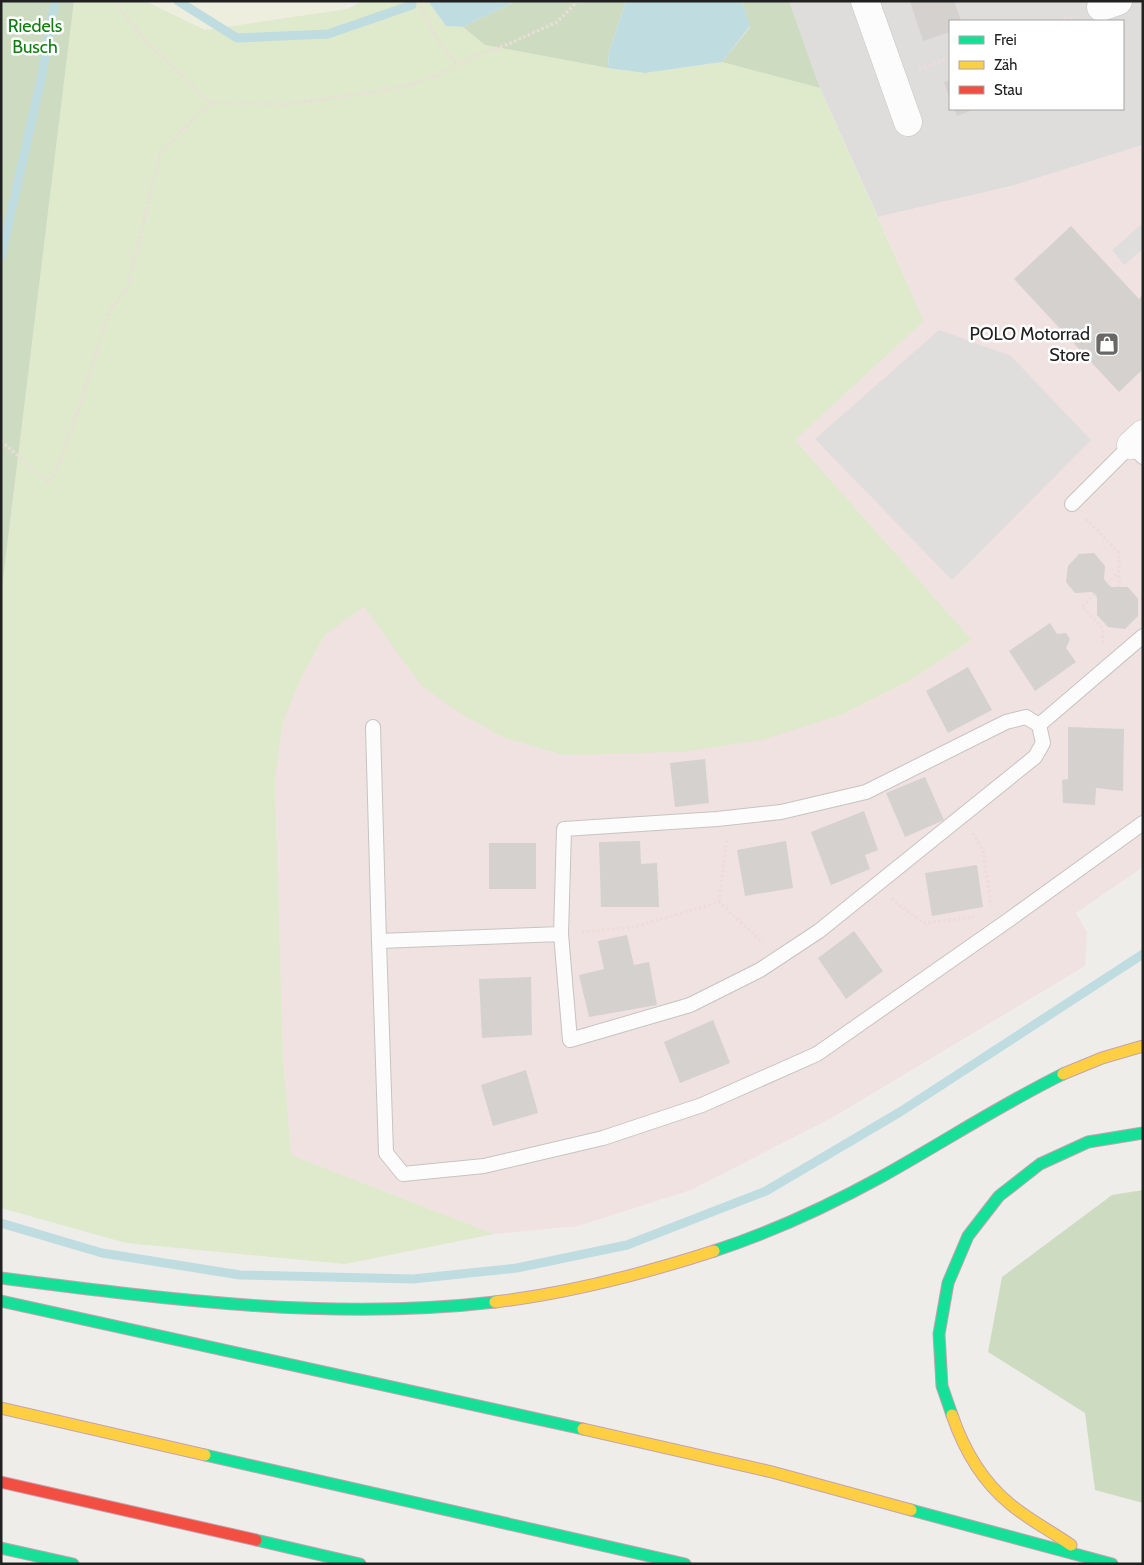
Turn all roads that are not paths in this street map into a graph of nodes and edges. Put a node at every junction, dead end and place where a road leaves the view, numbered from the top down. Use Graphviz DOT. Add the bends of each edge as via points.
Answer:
graph roads {
  1 [pos="865,1"];
  2 [pos="908,122"];
  3 [pos="1139,445"];
  4 [pos="1072,504"];
  5 [pos="1143,636"];
  6 [pos="1039,725"];
  7 [pos="373,727"];
  8 [pos="1143,823"];
  9 [pos="561,934"];
  10 [pos="379,941"];
  11 [pos="1143,1046"];
  12 [pos="1143,1133"];
  13 [pos="1,1278"];
  14 [pos="1,1301"];
  15 [pos="1,1408"];
  16 [pos="1,1482"];
  17 [pos="1,1548"];
  18 [pos="1091,1558"];
  19 [pos="73,1564"];
  20 [pos="360,1564"];
  21 [pos="685,1564"];
  22 [pos="1112,1564"];
  1 -- 2 [label="street"];
  3 -- 4 [label="lane"];
  5 -- 6 [label="lane"];
  6 -- 9 [label="lane" via="1026,717 1006,722 866,792 781,812 564,829"];
  6 -- 9 [label="lane" via="1043,743 1035,757 819,931 760,970 690,1005 570,1040"];
  7 -- 10 [label="lane"];
  8 -- 10 [label="lane" via="817,1054 702,1105 603,1138 484,1166 403,1174 386,1153"];
  9 -- 10 [label="lane"];
  11 -- 13 [label="highway" via="1072,1070 1041,1085 869,1184 764,1233 710,1253 598,1284 473,1304 347,1310 143,1296"];
  12 -- 18 [label="highway" via="1104,1138 1076,1146 1026,1172 987,1209 971,1231 958,1255 941,1307 938,1335 943,1389 950,1415 965,1448 991,1485 1011,1504"];
  14 -- 18 [label="highway" via="772,1472"];
  15 -- 21 [label="highway"];
  16 -- 20 [label="highway"];
  17 -- 19 [label="highway"];
  18 -- 22 [label="highway"];
}
